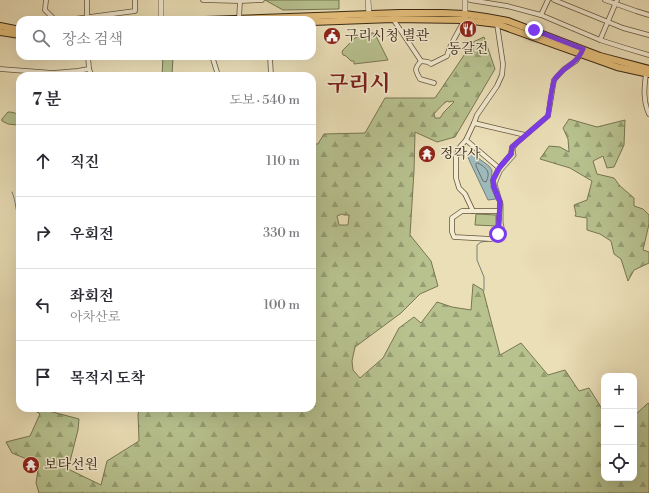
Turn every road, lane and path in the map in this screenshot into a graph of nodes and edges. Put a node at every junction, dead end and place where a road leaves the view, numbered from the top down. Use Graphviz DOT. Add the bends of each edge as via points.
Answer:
graph roads {
  1 [pos="46,0"];
  2 [pos="87,0"];
  3 [pos="135,0"];
  4 [pos="161,0"];
  5 [pos="203,0"];
  6 [pos="262,0"];
  7 [pos="368,0"];
  8 [pos="465,0"];
  9 [pos="470,0"];
  10 [pos="548,0"];
  11 [pos="554,0"];
  12 [pos="605,0"];
  13 [pos="240,1"];
  14 [pos="489,1"];
  15 [pos="616,2"];
  16 [pos="369,15"];
  17 [pos="541,15"];
  18 [pos="649,15"];
  19 [pos="51,16"];
  20 [pos="87,16"];
  21 [pos="95,16"];
  22 [pos="161,16"];
  23 [pos="239,16"];
  24 [pos="316,17"];
  25 [pos="464,17"];
  26 [pos="393,19"];
  27 [pos="316,22"];
  28 [pos="607,22"];
  29 [pos="497,24"];
  30 [pos="0,26"];
  31 [pos="16,29"];
  32 [pos="0,32"];
  33 [pos="16,34"];
  34 [pos="649,35"];
  35 [pos="600,40"];
  36 [pos="582,52"];
  37 [pos="649,55"];
  38 [pos="89,60"];
  39 [pos="213,60"];
  40 [pos="270,60"];
  41 [pos="421,60"];
  42 [pos="0,69"];
  43 [pos="90,69"];
  44 [pos="40,72"];
  45 [pos="65,72"];
  46 [pos="91,72"];
  47 [pos="217,72"];
  48 [pos="271,72"];
  49 [pos="648,73"];
  50 [pos="434,83"];
  51 [pos="649,114"];
  52 [pos="474,123"];
  53 [pos="525,135"];
  54 [pos="466,140"];
  55 [pos="499,168"];
  56 [pos="473,211"];
  57 [pos="499,212"];
  1 -- 19 [label="street" via="45,10"];
  2 -- 20 [label="street"];
  3 -- 21 [label="street" via="135,11"];
  4 -- 22 [label="street"];
  5 -- 13 [label="street"];
  6 -- 13 [label="street"];
  7 -- 16 [label="street"];
  8 -- 25 [label="street"];
  9 -- 14 [label="street"];
  10 -- 17 [label="street"];
  11 -- 28 [label="street"];
  12 -- 15 [label="street"];
  13 -- 23 [label="street"];
  14 -- 17 [label="street"];
  15 -- 18 [label="street"];
  15 -- 28 [label="street"];
  16 -- 24 [label="main road"];
  16 -- 25 [label="main road" via="443,13"];
  17 -- 35 [label="street"];
  25 -- 26 [label="main road"];
  25 -- 29 [label="main road"];
  25 -- 36 [label="main road" via="486,16 508,21"];
  25 -- 41 [label="street" via="447,56 431,64"];
  26 -- 27 [label="main road"];
  26 -- 41 [label="street"];
  28 -- 34 [label="street"];
  28 -- 35 [label="street"];
  29 -- 36 [label="main road"];
  29 -- 52 [label="street" via="503,64 502,75"];
  30 -- 31 [label="main road"];
  32 -- 33 [label="main road"];
  35 -- 37 [label="street"];
  36 -- 49 [label="main road"];
  36 -- 53 [label="street" via="576,61 554,80 548,116"];
  38 -- 43 [label="street"];
  39 -- 47 [label="street"];
  40 -- 48 [label="street"];
  41 -- 50 [label="street" via="416,67 420,79"];
  42 -- 44 [label="street"];
  43 -- 45 [label="street"];
  43 -- 46 [label="street"];
  49 -- 51 [label="street" via="644,88 645,106"];
  52 -- 53 [label="street"];
  52 -- 54 [label="street"];
  53 -- 55 [label="street" via="512,147 511,154"];
  54 -- 55 [label="street"];
  54 -- 56 [label="street" via="456,157 456,178"];
  55 -- 57 [label="street" via="493,180 500,202"];
  56 -- 57 [label="street"];
  56 -- 57 [label="street" via="462,211 452,218 454,237 491,239 498,234"];
}
